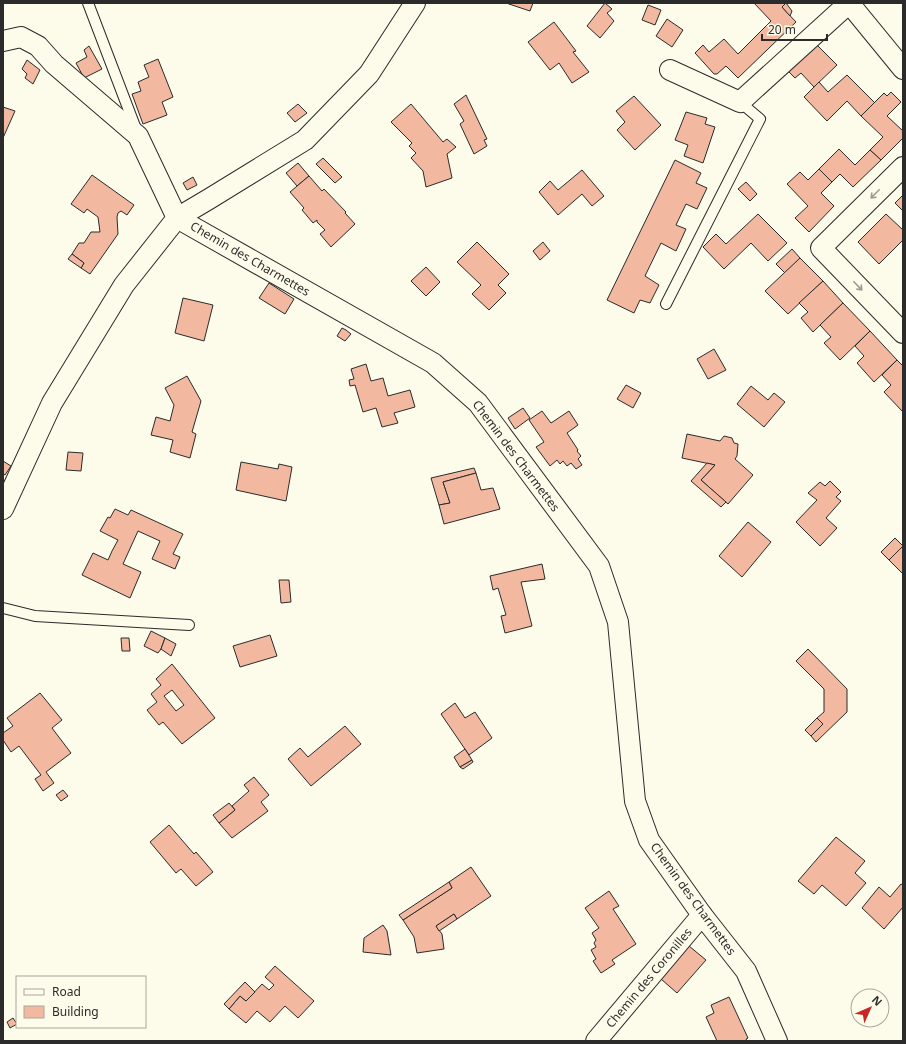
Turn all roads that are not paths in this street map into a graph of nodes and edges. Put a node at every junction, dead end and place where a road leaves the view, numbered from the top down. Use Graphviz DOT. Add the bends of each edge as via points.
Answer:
graph roads {
  1 [pos="88,3"];
  2 [pos="415,3"];
  3 [pos="849,3"];
  4 [pos="3,41"];
  5 [pos="903,68"];
  6 [pos="670,70"];
  7 [pos="740,102"];
  8 [pos="138,136"];
  9 [pos="903,167"];
  10 [pos="177,218"];
  11 [pos="666,304"];
  12 [pos="903,333"];
  13 [pos="3,509"];
  14 [pos="3,608"];
  15 [pos="190,625"];
  16 [pos="702,915"];
  17 [pos="596,1041"];
  18 [pos="777,1041"];
  1 -- 8 [label="lane"];
  2 -- 10 [label="street" via="369,74 305,140"];
  3 -- 5 [label="street"];
  3 -- 7 [label="street"];
  4 -- 8 [label="street, Chemin des Charmettes" via="21,38 38,46 54,64"];
  6 -- 7 [label="street"];
  7 -- 11 [label="lane" via="760,119"];
  8 -- 10 [label="street, Chemin des Charmettes"];
  9 -- 12 [label="street, one-way" via="820,248"];
  10 -- 13 [label="street" via="124,285 52,403"];
  10 -- 16 [label="street, Chemin des Charmettes" via="433,363 478,403 599,566 618,622 635,801 649,840"];
  14 -- 15 [label="lane" via="35,616"];
  16 -- 17 [label="street, Chemin des Coronilles"];
  16 -- 18 [label="street, Chemin des Charmettes" via="746,971"];
}
